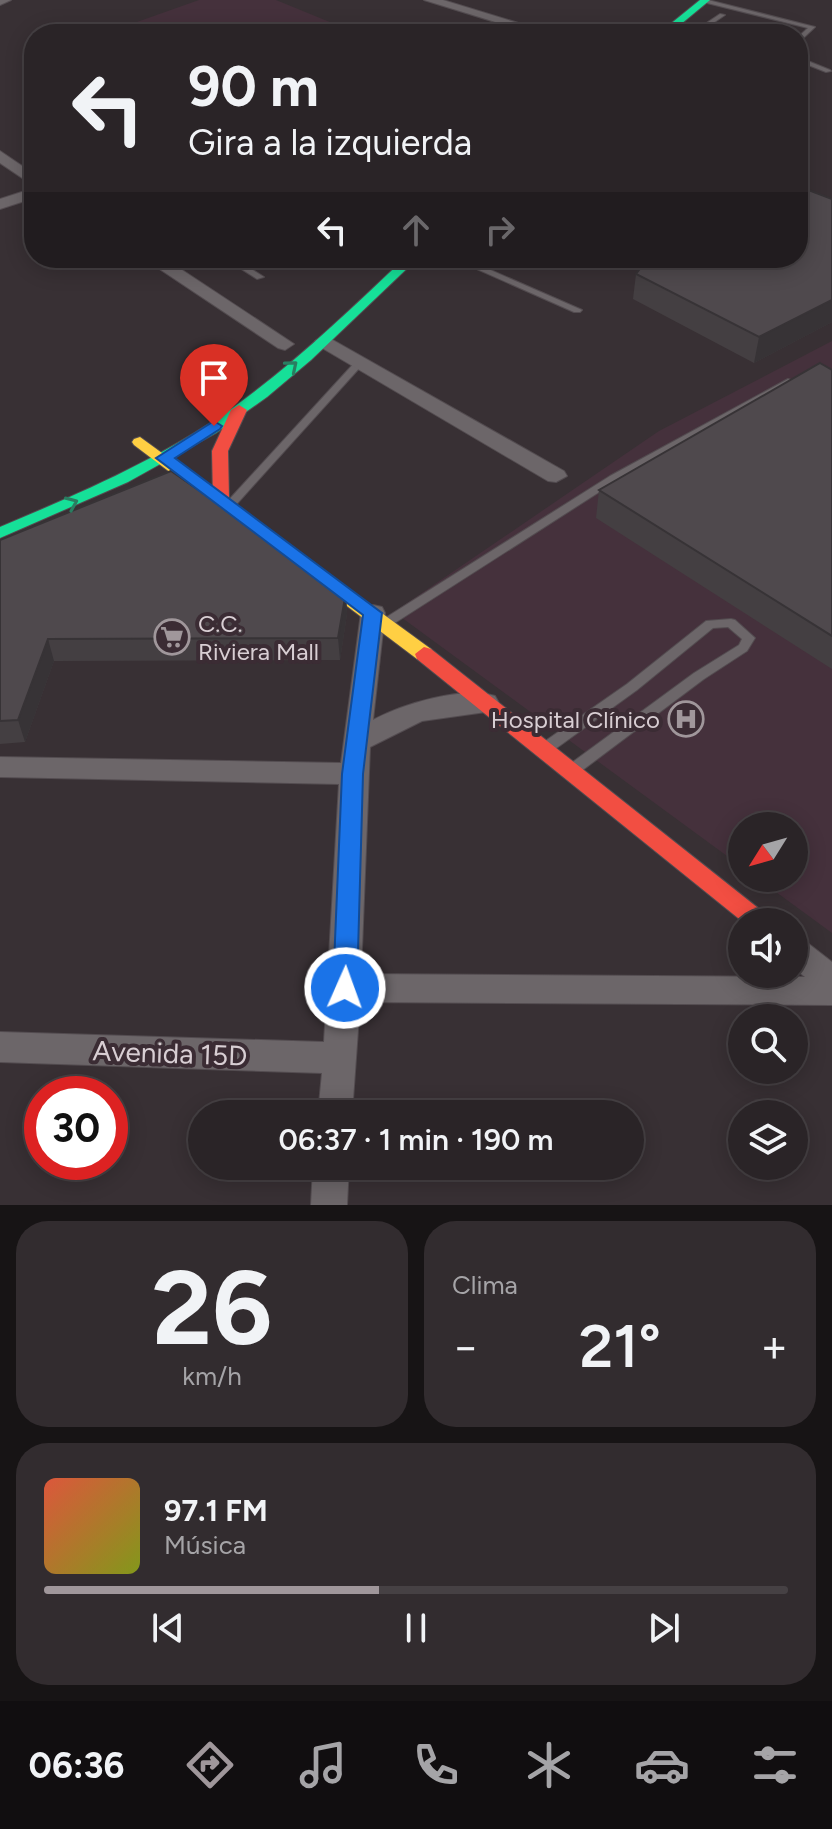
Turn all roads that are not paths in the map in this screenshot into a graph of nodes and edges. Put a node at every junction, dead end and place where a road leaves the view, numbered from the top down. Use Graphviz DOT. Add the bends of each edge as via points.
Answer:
graph roads {
  1 [pos="430,0"];
  2 [pos="680,0"];
  3 [pos="706,0"];
  4 [pos="725,0"];
  5 [pos="741,0"];
  6 [pos="722,15"];
  7 [pos="513,24"];
  8 [pos="654,24"];
  9 [pos="689,24"];
  10 [pos="706,24"];
  11 [pos="800,24"];
  12 [pos="808,63"];
  13 [pos="828,71"];
  14 [pos="0,156"];
  15 [pos="24,174"];
  16 [pos="24,196"];
  17 [pos="0,204"];
  18 [pos="168,268"];
  19 [pos="245,268"];
  20 [pos="401,268"];
  21 [pos="479,268"];
  22 [pos="260,277"];
  23 [pos="577,310"];
  24 [pos="324,341"];
  25 [pos="285,343"];
  26 [pos="360,362"];
  27 [pos="795,378"];
  28 [pos="239,410"];
  29 [pos="162,429"];
  30 [pos="140,442"];
  31 [pos="118,453"];
  32 [pos="164,458"];
  33 [pos="556,476"];
  34 [pos="225,502"];
  35 [pos="0,533"];
  36 [pos="362,608"];
  37 [pos="486,703"];
  38 [pos="356,743"];
  39 [pos="544,750"];
  40 [pos="0,767"];
  41 [pos="571,771"];
  42 [pos="353,774"];
  43 [pos="742,908"];
  44 [pos="808,961"];
  45 [pos="832,980"];
  46 [pos="345,988"];
  47 [pos="832,991"];
  48 [pos="0,1047"];
  49 [pos="340,1058"];
  50 [pos="336,1100"];
  51 [pos="330,1180"];
  52 [pos="329,1205"];
  1 -- 7 [label="street"];
  2 -- 8 [label="main road"];
  3 -- 9 [label="main road"];
  3 -- 11 [label="lane"];
  4 -- 5 [label="lane"];
  6 -- 10 [label="lane"];
  12 -- 13 [label="lane"];
  14 -- 15 [label="street"];
  16 -- 17 [label="street"];
  18 -- 25 [label="street"];
  19 -- 22 [label="lane"];
  20 -- 24 [label="main road"];
  21 -- 23 [label="lane"];
  24 -- 26 [label="street"];
  28 -- 24 [label="main road, one-way"];
  26 -- 33 [label="street"];
  26 -- 34 [label="lane"];
  27 -- 36 [label="lane" via="602,486"];
  28 -- 32 [label="main road"];
  28 -- 34 [label="main road" via="220,451"];
  29 -- 30 [label="main road"];
  30 -- 31 [label="main road"];
  30 -- 32 [label="main road"];
  32 -- 34 [label="main road"];
  35 -- 32 [label="main road, one-way"];
  34 -- 36 [label="main road"];
  36 -- 37 [label="main road"];
  36 -- 38 [label="street"];
  37 -- 38 [label="street" via="417,710"];
  37 -- 39 [label="main road"];
  38 -- 42 [label="street"];
  39 -- 41 [label="main road"];
  39 -- 41 [label="lane" via="710,624 731,623 746,632 749,638 743,648"];
  40 -- 42 [label="street"];
  41 -- 43 [label="main road"];
  42 -- 46 [label="street"];
  44 -- 45 [label="street"];
  46 -- 47 [label="street"];
  46 -- 49 [label="street"];
  48 -- 49 [label="street, Avenida 15D"];
  49 -- 50 [label="street"];
  51 -- 52 [label="street"];
}
